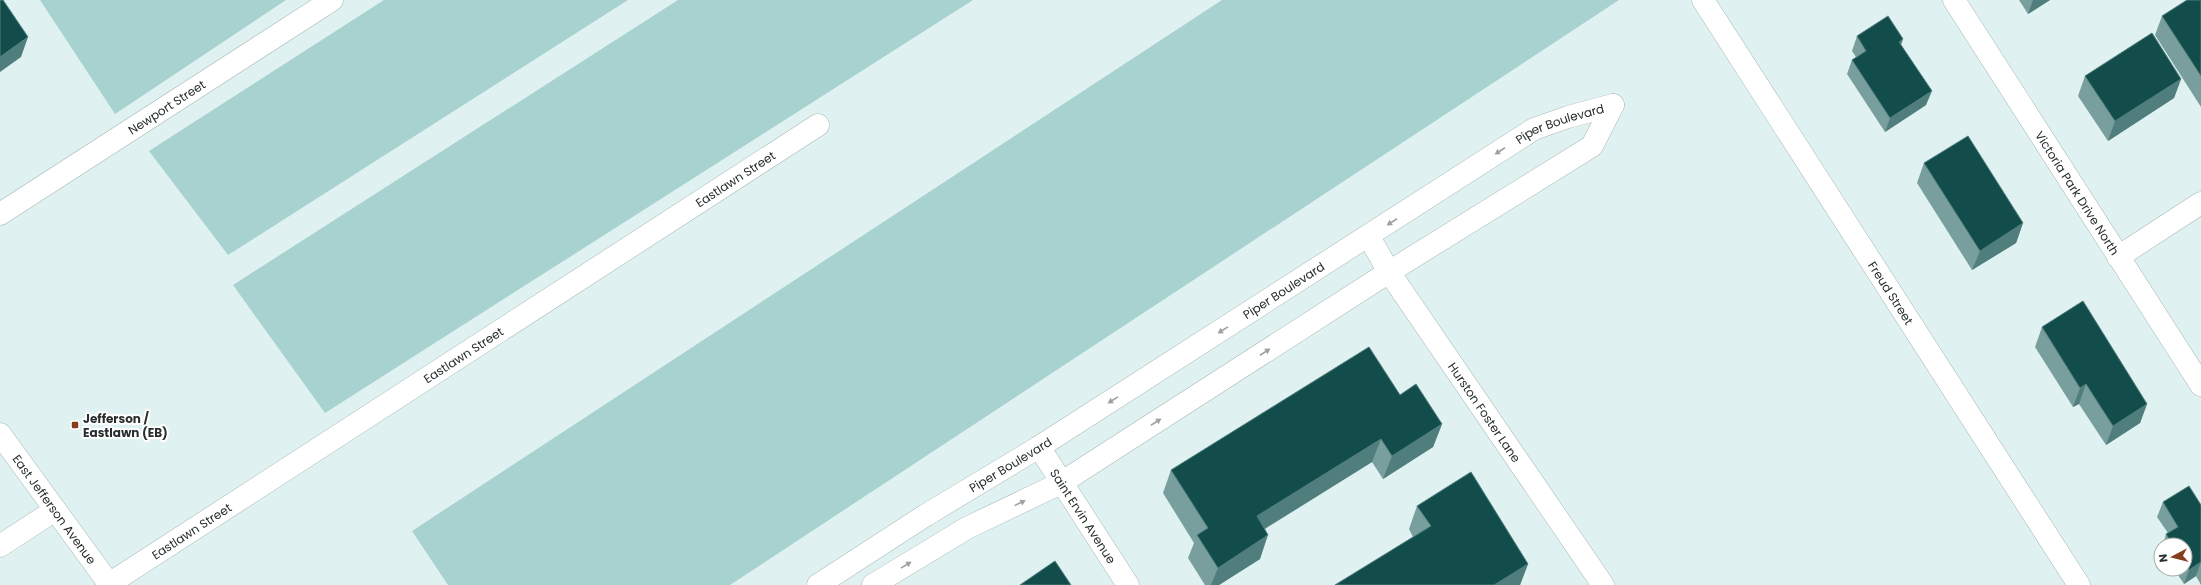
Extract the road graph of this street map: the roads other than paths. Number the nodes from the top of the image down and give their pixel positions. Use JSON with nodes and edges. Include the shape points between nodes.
{"nodes":[{"id":1,"x":332,"y":0,"type":"edge"},
{"id":2,"x":1703,"y":0,"type":"edge"},
{"id":3,"x":1954,"y":0,"type":"edge"},
{"id":4,"x":818,"y":124,"type":"dead end"},
{"id":5,"x":2201,"y":203,"type":"edge"},
{"id":6,"x":0,"y":214,"type":"edge"},
{"id":7,"x":1369,"y":237,"type":"junction"},
{"id":8,"x":2118,"y":257,"type":"junction"},
{"id":9,"x":1389,"y":272,"type":"junction"},
{"id":10,"x":2201,"y":385,"type":"edge"},
{"id":11,"x":0,"y":434,"type":"edge"},
{"id":12,"x":1039,"y":447,"type":"junction"},
{"id":13,"x":1061,"y":483,"type":"junction"},
{"id":14,"x":55,"y":510,"type":"junction"},
{"id":15,"x":0,"y":546,"type":"edge"},
{"id":16,"x":109,"y":585,"type":"edge"},
{"id":17,"x":818,"y":585,"type":"edge"},
{"id":18,"x":873,"y":585,"type":"edge"},
{"id":19,"x":1128,"y":585,"type":"edge"},
{"id":20,"x":1603,"y":585,"type":"edge"},
{"id":21,"x":2079,"y":585,"type":"edge"}],
"edges":[{"from":1,"to":6,"type":"street","name":"Newport Street"},
{"from":2,"to":21,"type":"street","name":"Freud Street"},
{"from":3,"to":8,"type":"street","name":"Victoria Park Drive North"},
{"from":4,"to":16,"type":"street","name":"Eastlawn Street"},
{"from":5,"to":8,"type":"street"},
{"from":7,"to":9,"type":"street","name":"Hurston Foster Lane"},
{"from":9,"to":7,"type":"street","name":"Piper Boulevard","one_way":true,"via":[[1592,146],[1613,105],[1534,129]]},
{"from":7,"to":12,"type":"street","name":"Piper Boulevard","one_way":true},
{"from":8,"to":10,"type":"street","name":"Victoria Park Drive North"},
{"from":13,"to":9,"type":"street","name":"Piper Boulevard","one_way":true},
{"from":9,"to":20,"type":"street","name":"Hurston Foster Lane"},
{"from":11,"to":14,"type":"street","name":"East Jefferson Avenue"},
{"from":12,"to":13,"type":"street","name":"Saint Ervin Avenue"},
{"from":12,"to":17,"type":"street","name":"Piper Boulevard","via":[[926,515]]},
{"from":18,"to":13,"type":"street","name":"Piper Boulevard","one_way":true,"via":[[968,528]]},
{"from":13,"to":19,"type":"street","name":"Saint Ervin Avenue"},
{"from":14,"to":15,"type":"street"},
{"from":14,"to":16,"type":"street","name":"East Jefferson Avenue"}]}
